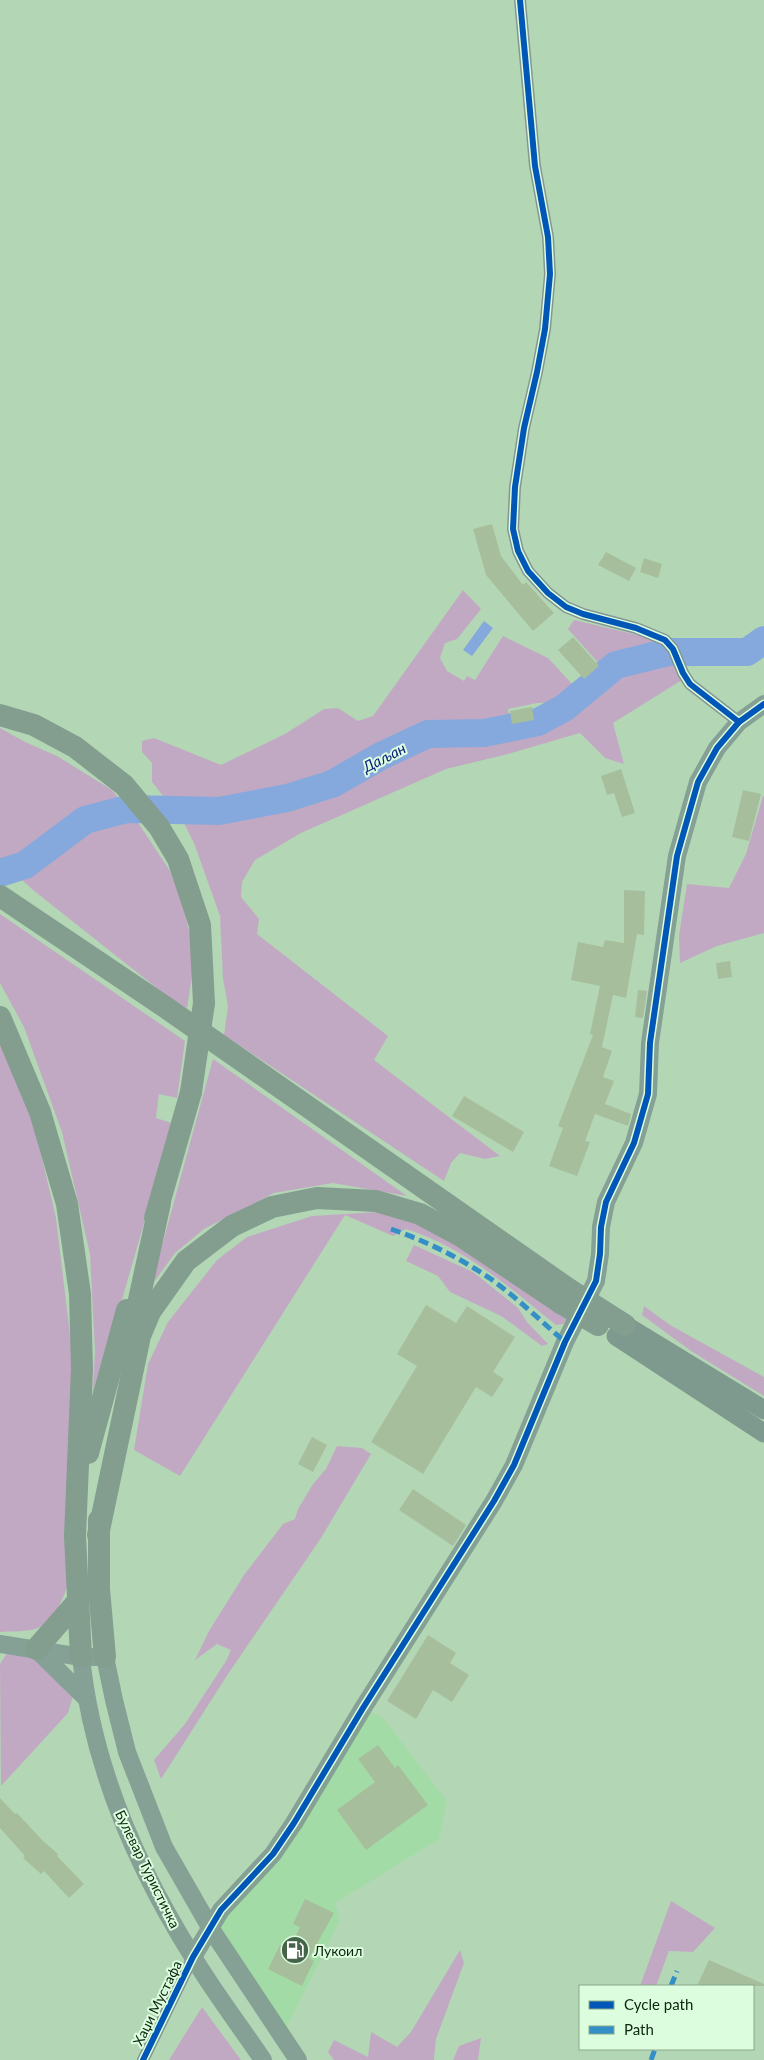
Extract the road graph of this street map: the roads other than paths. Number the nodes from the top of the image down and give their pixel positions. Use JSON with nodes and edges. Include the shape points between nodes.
{"nodes":[{"id":1,"x":520,"y":0,"type":"edge"},
{"id":2,"x":764,"y":704,"type":"edge"},
{"id":3,"x":0,"y":715,"type":"edge"},
{"id":4,"x":739,"y":722,"type":"junction"},
{"id":5,"x":4,"y":900,"type":"edge"},
{"id":6,"x":0,"y":1017,"type":"edge"},
{"id":7,"x":160,"y":1203,"type":"junction"},
{"id":8,"x":564,"y":1297,"type":"junction"},
{"id":9,"x":621,"y":1331,"type":"junction"},
{"id":10,"x":764,"y":1410,"type":"edge"},
{"id":11,"x":764,"y":1434,"type":"edge"},
{"id":12,"x":98,"y":1535,"type":"junction"},
{"id":13,"x":75,"y":1536,"type":"junction"},
{"id":14,"x":78,"y":1601,"type":"junction"},
{"id":15,"x":0,"y":1644,"type":"edge"},
{"id":16,"x":36,"y":1650,"type":"junction"},
{"id":17,"x":105,"y":1656,"type":"junction"},
{"id":18,"x":82,"y":1657,"type":"junction"},
{"id":19,"x":85,"y":1697,"type":"junction"},
{"id":20,"x":211,"y":1929,"type":"junction"},
{"id":21,"x":193,"y":1957,"type":"junction"},
{"id":22,"x":143,"y":2060,"type":"edge"},
{"id":23,"x":263,"y":2060,"type":"edge"},
{"id":24,"x":298,"y":2060,"type":"edge"}],
"edges":[{"from":1,"to":4,"type":"street","via":[[550,274],[544,336],[524,428],[516,487],[512,528],[518,552],[528,571],[566,608],[665,640],[690,684]]},
{"from":2,"to":4,"type":"street"},
{"from":3,"to":7,"type":"highway","bridge":true,"via":[[34,725],[75,747],[124,785],[159,827],[178,859],[200,926],[204,1003],[191,1092]]},
{"from":4,"to":20,"type":"street","via":[[716,748],[698,782],[686,819],[677,856],[650,1043],[648,1094],[634,1143],[606,1202],[596,1281],[565,1342],[514,1465],[494,1501],[294,1823],[273,1854],[221,1910]]},
{"from":5,"to":8,"type":"highway","via":[[168,1009]]},
{"from":5,"to":8,"type":"highway","via":[[160,1018]]},
{"from":6,"to":13,"type":"highway","via":[[40,1112],[67,1204],[80,1294],[82,1369]]},
{"from":7,"to":12,"type":"highway","via":[[103,1458]]},
{"from":7,"to":13,"type":"highway","via":[[89,1446]]},
{"from":8,"to":9,"type":"highway","bridge":true},
{"from":8,"to":12,"type":"highway","via":[[420,1214],[376,1200],[317,1198],[272,1207],[232,1226],[186,1261],[150,1312],[140,1336]]},
{"from":9,"to":10,"type":"main road"},
{"from":9,"to":11,"type":"main road"},
{"from":12,"to":17,"type":"highway"},
{"from":13,"to":14,"type":"highway"},
{"from":14,"to":16,"type":"highway"},
{"from":14,"to":18,"type":"highway"},
{"from":15,"to":16,"type":"street"},
{"from":16,"to":18,"type":"street"},
{"from":16,"to":19,"type":"street"},
{"from":17,"to":18,"type":"street"},
{"from":17,"to":20,"type":"street","name":"Булевар Туристичка","via":[[125,1743],[144,1800],[164,1846]]},
{"from":18,"to":19,"type":"street","name":"Булевар Туристичка"},
{"from":19,"to":21,"type":"street","name":"Булевар Туристичка","via":[[105,1773],[127,1833]]},
{"from":20,"to":21,"type":"street"},
{"from":20,"to":24,"type":"street","name":"Булевар Туристичка"},
{"from":21,"to":22,"type":"street","name":"Хаџи Мустафа"},
{"from":21,"to":23,"type":"street","name":"Булевар Туристичка"}]}
